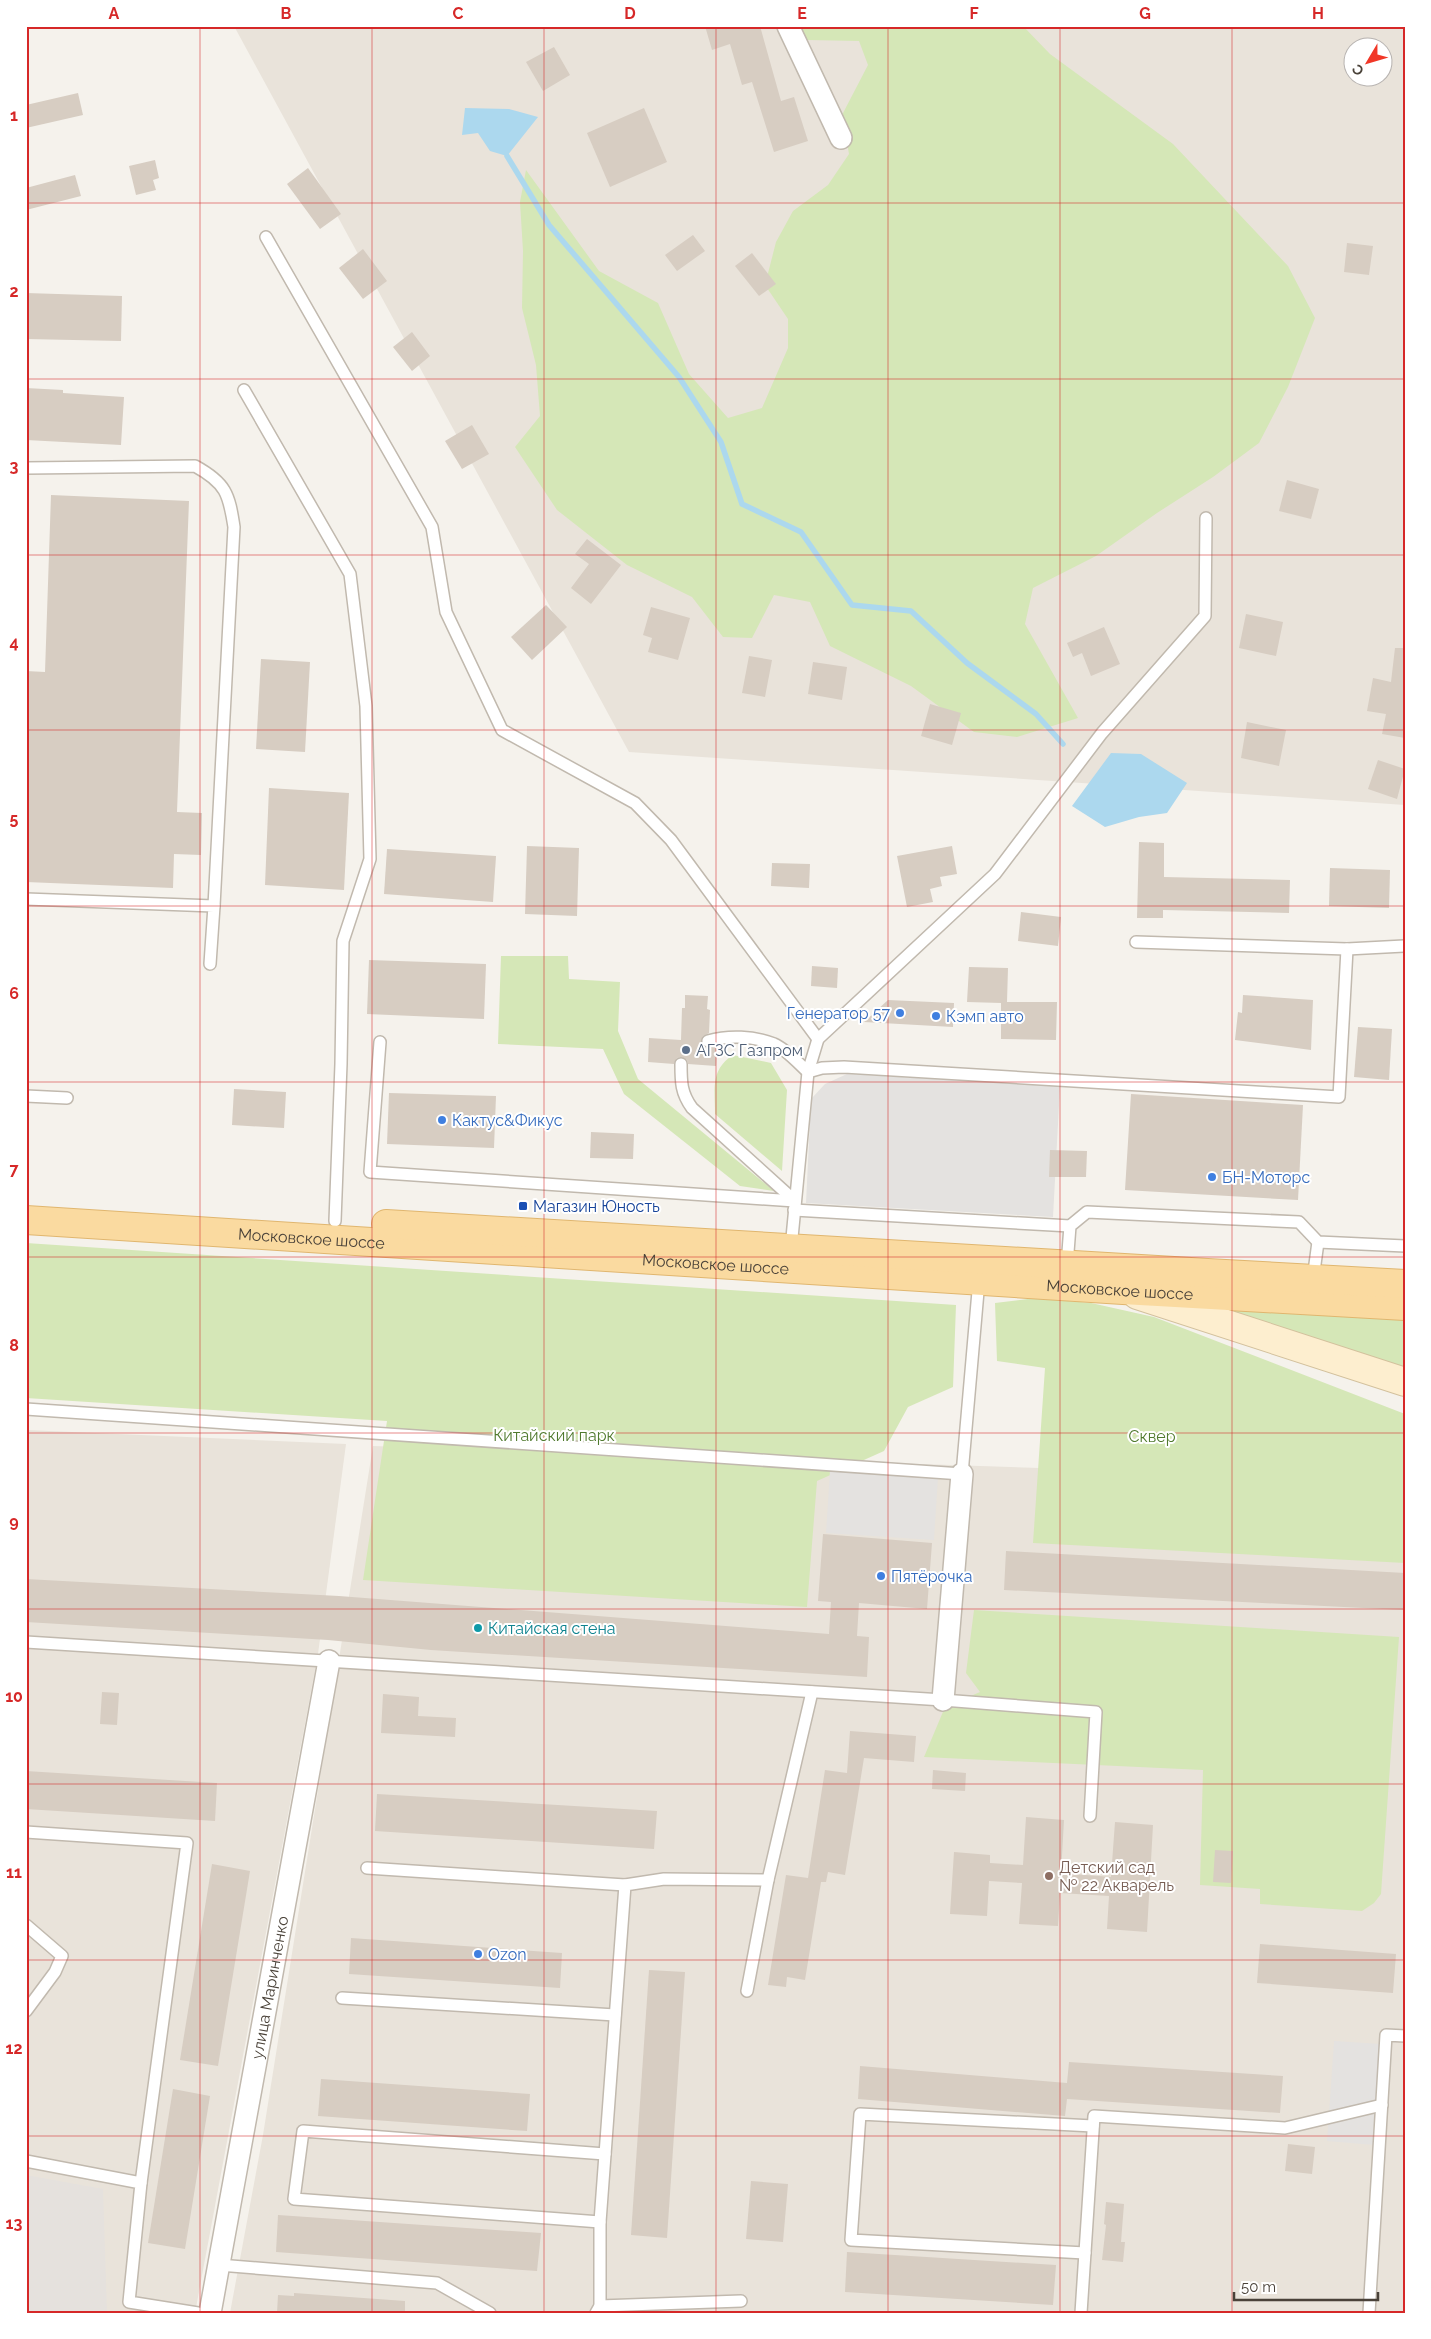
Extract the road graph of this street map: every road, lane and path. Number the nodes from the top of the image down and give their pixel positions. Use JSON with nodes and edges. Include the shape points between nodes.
{"nodes":[{"id":1,"x":788,"y":26,"type":"edge"},
{"id":2,"x":841,"y":138,"type":"dead end"},
{"id":3,"x":266,"y":237,"type":"dead end"},
{"id":4,"x":244,"y":390,"type":"dead end"},
{"id":5,"x":26,"y":468,"type":"edge"},
{"id":6,"x":1206,"y":518,"type":"dead end"},
{"id":7,"x":26,"y":899,"type":"edge"},
{"id":8,"x":214,"y":906,"type":"junction"},
{"id":9,"x":1136,"y":942,"type":"dead end"},
{"id":10,"x":1404,"y":946,"type":"edge"},
{"id":11,"x":1347,"y":949,"type":"junction"},
{"id":12,"x":210,"y":964,"type":"dead end"},
{"id":13,"x":818,"y":1039,"type":"junction"},
{"id":14,"x":708,"y":1040,"type":"dead end"},
{"id":15,"x":380,"y":1042,"type":"dead end"},
{"id":16,"x":681,"y":1064,"type":"dead end"},
{"id":17,"x":808,"y":1072,"type":"junction"},
{"id":18,"x":26,"y":1096,"type":"edge"},
{"id":19,"x":67,"y":1098,"type":"dead end"},
{"id":20,"x":26,"y":1202,"type":"edge"},
{"id":21,"x":795,"y":1206,"type":"junction"},
{"id":22,"x":26,"y":1220,"type":"edge"},
{"id":23,"x":335,"y":1221,"type":"junction"},
{"id":24,"x":1070,"y":1226,"type":"junction"},
{"id":25,"x":1318,"y":1242,"type":"junction"},
{"id":26,"x":1405,"y":1246,"type":"edge"},
{"id":27,"x":790,"y":1258,"type":"junction"},
{"id":28,"x":1067,"y":1266,"type":"junction"},
{"id":29,"x":980,"y":1270,"type":"junction"},
{"id":30,"x":1313,"y":1279,"type":"junction"},
{"id":31,"x":1405,"y":1284,"type":"edge"},
{"id":32,"x":1124,"y":1290,"type":"junction"},
{"id":33,"x":1405,"y":1306,"type":"edge"},
{"id":34,"x":1405,"y":1382,"type":"edge"},
{"id":35,"x":26,"y":1409,"type":"edge"},
{"id":36,"x":962,"y":1474,"type":"junction"},
{"id":37,"x":26,"y":1642,"type":"edge"},
{"id":38,"x":329,"y":1661,"type":"junction"},
{"id":39,"x":812,"y":1692,"type":"junction"},
{"id":40,"x":942,"y":1700,"type":"junction"},
{"id":41,"x":1090,"y":1816,"type":"dead end"},
{"id":42,"x":26,"y":1832,"type":"edge"},
{"id":43,"x":367,"y":1868,"type":"dead end"},
{"id":44,"x":768,"y":1880,"type":"junction"},
{"id":45,"x":625,"y":1885,"type":"junction"},
{"id":46,"x":26,"y":1925,"type":"edge"},
{"id":47,"x":747,"y":1990,"type":"dead end"},
{"id":48,"x":342,"y":1998,"type":"dead end"},
{"id":49,"x":26,"y":2011,"type":"edge"},
{"id":50,"x":615,"y":2015,"type":"junction"},
{"id":51,"x":1405,"y":2036,"type":"edge"},
{"id":52,"x":1382,"y":2105,"type":"junction"},
{"id":53,"x":1093,"y":2126,"type":"junction"},
{"id":54,"x":605,"y":2154,"type":"junction"},
{"id":55,"x":26,"y":2161,"type":"edge"},
{"id":56,"x":141,"y":2183,"type":"junction"},
{"id":57,"x":600,"y":2222,"type":"junction"},
{"id":58,"x":1084,"y":2253,"type":"junction"},
{"id":59,"x":219,"y":2265,"type":"junction"},
{"id":60,"x":741,"y":2301,"type":"dead end"},
{"id":61,"x":598,"y":2309,"type":"edge"},
{"id":62,"x":198,"y":2313,"type":"edge"},
{"id":63,"x":210,"y":2313,"type":"edge"},
{"id":64,"x":490,"y":2313,"type":"edge"},
{"id":65,"x":1081,"y":2313,"type":"edge"},
{"id":66,"x":1369,"y":2313,"type":"edge"}],
"edges":[{"from":1,"to":2,"type":"street"},
{"from":3,"to":13,"type":"lane","via":[[432,527],[446,612],[502,730],[635,803],[671,840]]},
{"from":4,"to":23,"type":"lane","via":[[350,574],[366,706],[370,859],[343,941]]},
{"from":5,"to":8,"type":"lane","via":[[195,466],[214,476],[230,499],[234,527]]},
{"from":6,"to":13,"type":"lane","via":[[1204,616],[1102,732],[995,874]]},
{"from":7,"to":8,"type":"lane"},
{"from":8,"to":12,"type":"lane"},
{"from":9,"to":11,"type":"lane"},
{"from":10,"to":11,"type":"lane"},
{"from":11,"to":17,"type":"lane","via":[[1339,1097],[844,1067]]},
{"from":13,"to":17,"type":"lane"},
{"from":14,"to":17,"type":"lane","via":[[722,1036],[738,1037],[775,1045]]},
{"from":15,"to":21,"type":"lane","via":[[370,1172]]},
{"from":16,"to":21,"type":"lane","via":[[683,1097]]},
{"from":17,"to":21,"type":"lane"},
{"from":18,"to":19,"type":"lane"},
{"from":20,"to":23,"type":"main road","name":"Московское шоссе"},
{"from":21,"to":24,"type":"lane"},
{"from":21,"to":27,"type":"lane"},
{"from":22,"to":27,"type":"main road","name":"Московское шоссе"},
{"from":23,"to":27,"type":"main road","name":"Московское шоссе"},
{"from":24,"to":25,"type":"lane","via":[[1087,1212],[1299,1222]]},
{"from":24,"to":28,"type":"lane"},
{"from":25,"to":26,"type":"lane"},
{"from":25,"to":30,"type":"lane"},
{"from":27,"to":29,"type":"main road","name":"Московское шоссе"},
{"from":28,"to":29,"type":"main road","name":"Московское шоссе"},
{"from":28,"to":30,"type":"main road","name":"Московское шоссе"},
{"from":29,"to":32,"type":"main road","name":"Московское шоссе"},
{"from":29,"to":36,"type":"lane"},
{"from":30,"to":31,"type":"main road","name":"Московское шоссе"},
{"from":32,"to":33,"type":"main road","name":"Московское шоссе"},
{"from":32,"to":34,"type":"main road"},
{"from":35,"to":36,"type":"lane"},
{"from":36,"to":40,"type":"street"},
{"from":37,"to":38,"type":"lane"},
{"from":38,"to":39,"type":"lane"},
{"from":38,"to":59,"type":"street","name":"улица Маринченко"},
{"from":39,"to":40,"type":"lane"},
{"from":39,"to":44,"type":"lane"},
{"from":40,"to":41,"type":"lane","via":[[1096,1712]]},
{"from":42,"to":56,"type":"lane","via":[[187,1843]]},
{"from":43,"to":45,"type":"lane"},
{"from":44,"to":45,"type":"lane","via":[[664,1878]]},
{"from":44,"to":47,"type":"lane"},
{"from":45,"to":50,"type":"lane"},
{"from":46,"to":49,"type":"lane","via":[[62,1956],[55,1972]]},
{"from":48,"to":50,"type":"lane"},
{"from":50,"to":54,"type":"lane"},
{"from":51,"to":52,"type":"lane","via":[[1386,2035]]},
{"from":52,"to":53,"type":"lane","via":[[1285,2128],[1094,2116]]},
{"from":52,"to":66,"type":"lane"},
{"from":53,"to":58,"type":"lane"},
{"from":53,"to":58,"type":"lane","via":[[860,2114],[851,2240]]},
{"from":54,"to":57,"type":"lane"},
{"from":54,"to":57,"type":"lane","via":[[303,2130],[294,2199]]},
{"from":55,"to":56,"type":"lane"},
{"from":56,"to":62,"type":"lane","via":[[129,2302]]},
{"from":57,"to":61,"type":"lane"},
{"from":58,"to":65,"type":"lane"},
{"from":59,"to":63,"type":"street","name":"улица Маринченко"},
{"from":59,"to":64,"type":"lane","via":[[436,2283]]},
{"from":60,"to":61,"type":"lane"}]}
